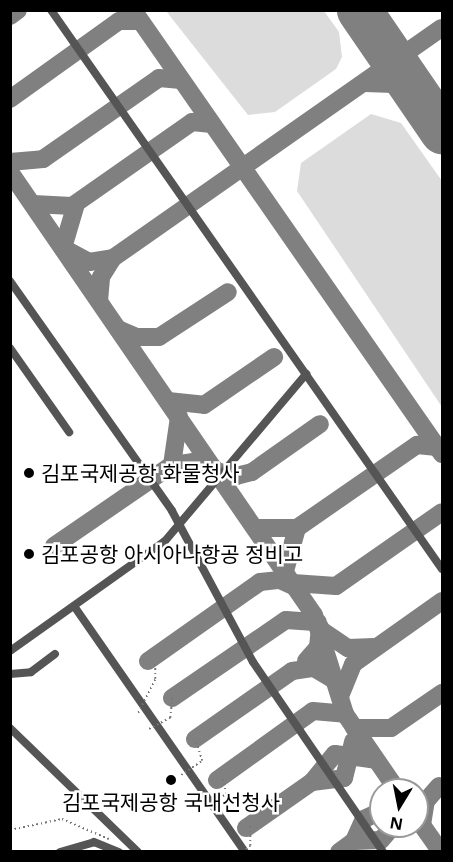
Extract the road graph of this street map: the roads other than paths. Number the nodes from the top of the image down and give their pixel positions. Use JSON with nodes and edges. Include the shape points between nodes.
{"nodes":[{"id":1,"x":51,"y":10,"type":"edge"},
{"id":2,"x":10,"y":281,"type":"edge"},
{"id":3,"x":10,"y":348,"type":"edge"},
{"id":4,"x":306,"y":374,"type":"junction"},
{"id":5,"x":69,"y":432,"type":"dead end"},
{"id":6,"x":179,"y":525,"type":"junction"},
{"id":7,"x":442,"y":569,"type":"edge"},
{"id":8,"x":74,"y":606,"type":"junction"},
{"id":9,"x":10,"y":651,"type":"edge"},
{"id":10,"x":55,"y":654,"type":"dead end"},
{"id":11,"x":10,"y":674,"type":"edge"},
{"id":12,"x":10,"y":728,"type":"edge"},
{"id":13,"x":10,"y":735,"type":"edge"},
{"id":14,"x":22,"y":740,"type":"junction"},
{"id":15,"x":117,"y":847,"type":"edge"},
{"id":16,"x":60,"y":852,"type":"edge"},
{"id":17,"x":138,"y":852,"type":"edge"},
{"id":18,"x":244,"y":852,"type":"edge"},
{"id":19,"x":383,"y":852,"type":"edge"}],
"edges":[{"from":1,"to":4,"type":"lane"},
{"from":2,"to":6,"type":"lane"},
{"from":3,"to":5,"type":"lane"},
{"from":4,"to":6,"type":"lane"},
{"from":4,"to":7,"type":"lane"},
{"from":6,"to":8,"type":"lane","via":[[164,543]]},
{"from":6,"to":19,"type":"lane","via":[[253,662]]},
{"from":8,"to":9,"type":"lane"},
{"from":8,"to":18,"type":"lane"},
{"from":10,"to":11,"type":"lane","via":[[31,672]]},
{"from":12,"to":14,"type":"lane"},
{"from":13,"to":14,"type":"lane"},
{"from":14,"to":17,"type":"lane"},
{"from":15,"to":16,"type":"lane","bridge":true,"via":[[94,842]]}]}
